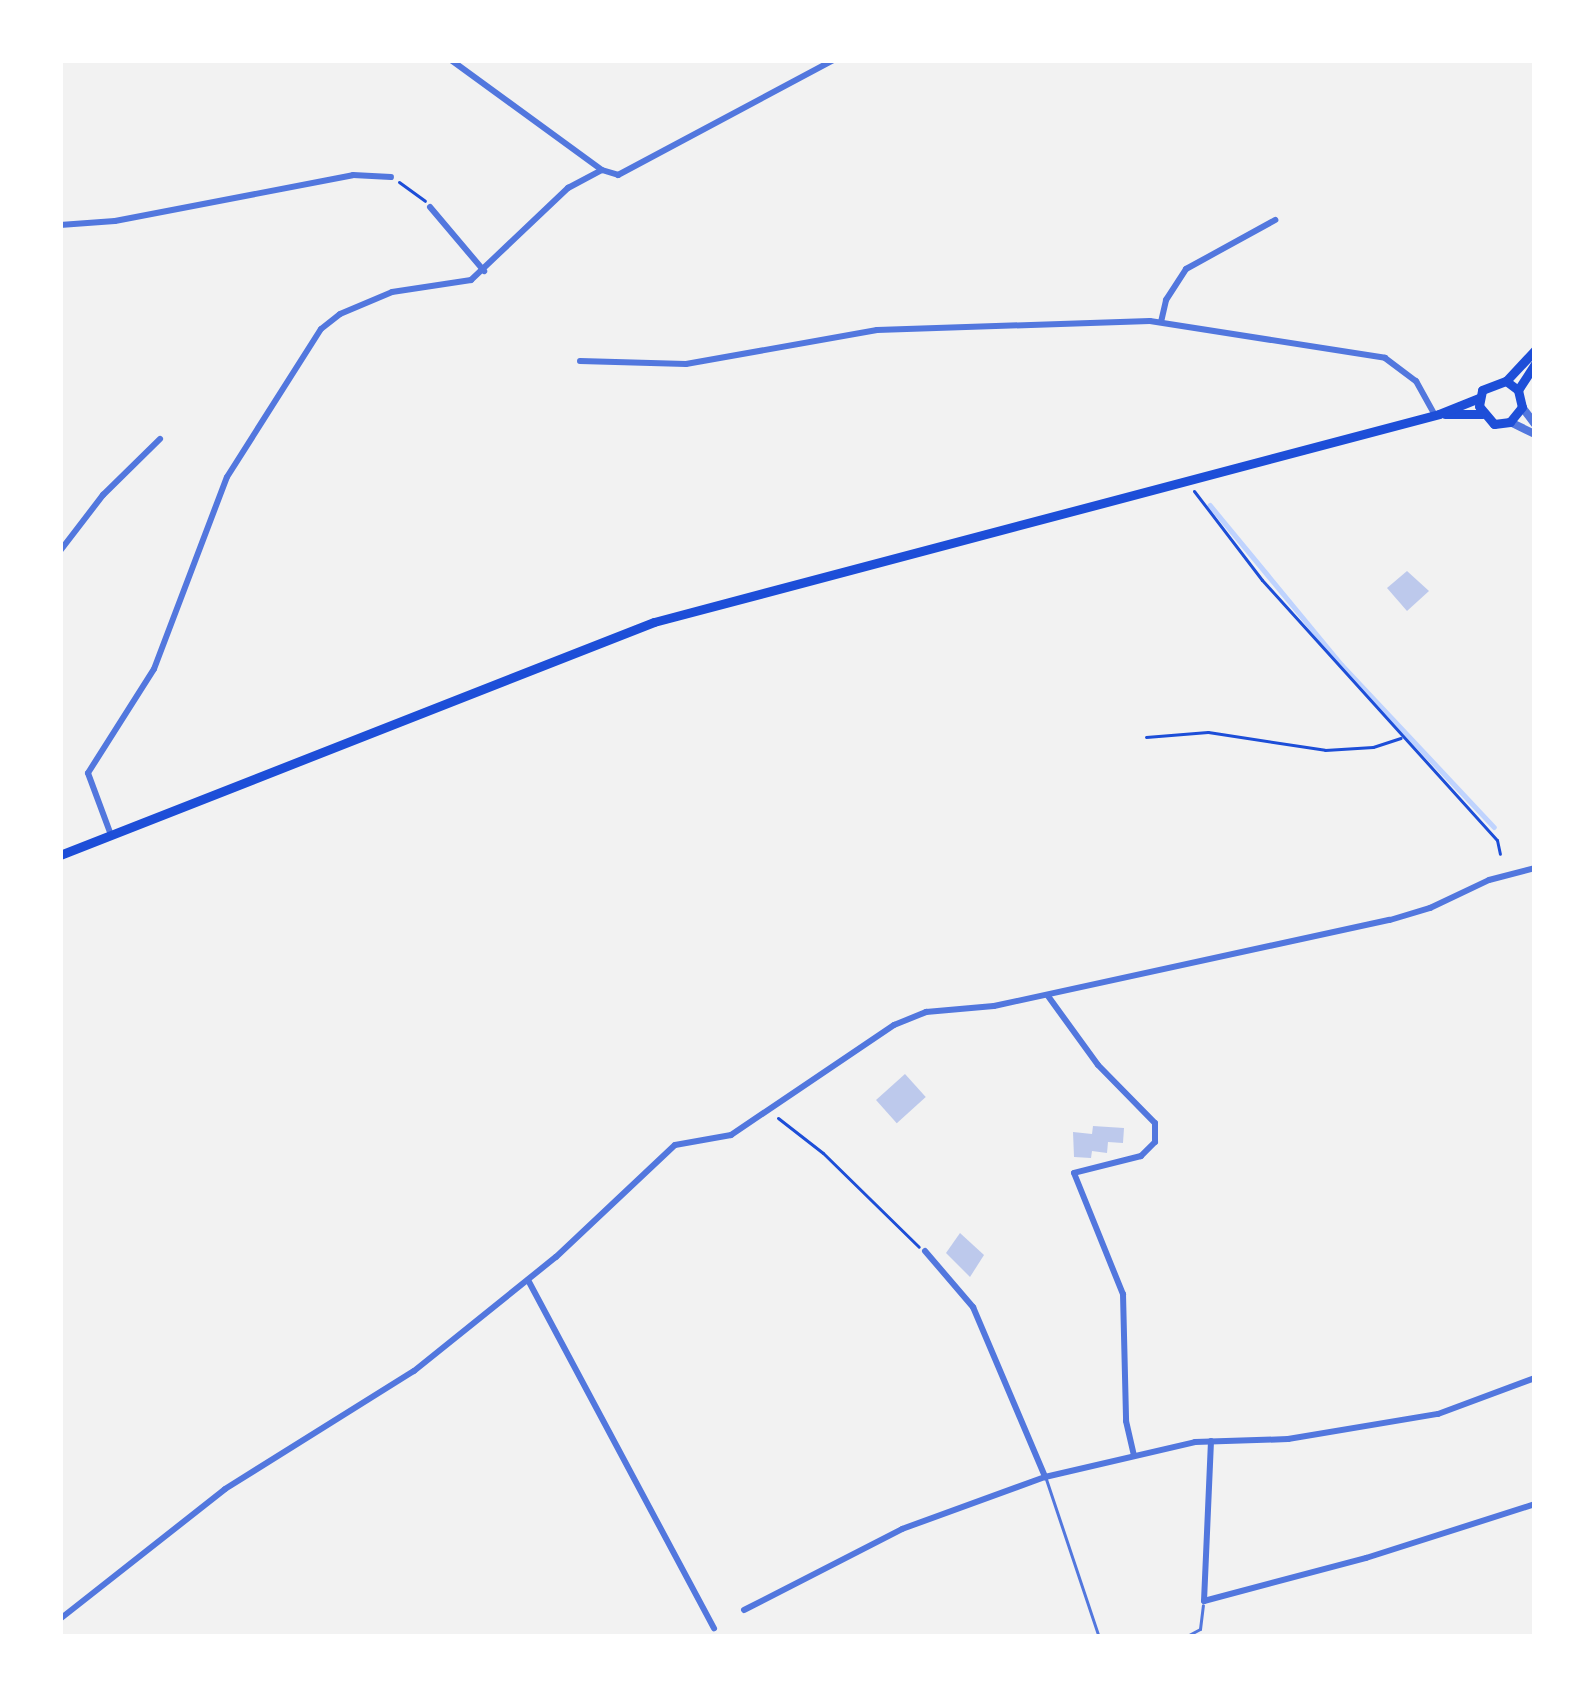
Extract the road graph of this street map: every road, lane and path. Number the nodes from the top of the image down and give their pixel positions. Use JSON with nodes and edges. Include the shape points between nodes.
{"nodes":[{"id":1,"x":452,"y":60,"type":"edge"},
{"id":2,"x":833,"y":60,"type":"edge"},
{"id":3,"x":602,"y":170,"type":"junction"},
{"id":4,"x":391,"y":177,"type":"joint"},
{"id":5,"x":430,"y":207,"type":"joint"},
{"id":6,"x":1275,"y":220,"type":"dead end"},
{"id":7,"x":60,"y":225,"type":"edge"},
{"id":8,"x":484,"y":271,"type":"junction"},
{"id":9,"x":1161,"y":322,"type":"junction"},
{"id":10,"x":1535,"y":350,"type":"edge"},
{"id":11,"x":580,"y":362,"type":"dead end"},
{"id":12,"x":1535,"y":364,"type":"edge"},
{"id":13,"x":1506,"y":381,"type":"junction"},
{"id":14,"x":1518,"y":390,"type":"junction"},
{"id":15,"x":1479,"y":398,"type":"junction"},
{"id":16,"x":1522,"y":407,"type":"junction"},
{"id":17,"x":1437,"y":414,"type":"junction"},
{"id":18,"x":1481,"y":414,"type":"junction"},
{"id":19,"x":1510,"y":422,"type":"junction"},
{"id":20,"x":1535,"y":424,"type":"edge"},
{"id":21,"x":1535,"y":434,"type":"edge"},
{"id":22,"x":160,"y":440,"type":"dead end"},
{"id":23,"x":1189,"y":479,"type":"junction"},
{"id":24,"x":60,"y":551,"type":"edge"},
{"id":25,"x":1146,"y":737,"type":"dead end"},
{"id":26,"x":1402,"y":738,"type":"junction"},
{"id":27,"x":111,"y":835,"type":"junction"},
{"id":28,"x":1500,"y":854,"type":"dead end"},
{"id":29,"x":60,"y":855,"type":"edge"},
{"id":30,"x":1535,"y":868,"type":"edge"},
{"id":31,"x":1047,"y":994,"type":"junction"},
{"id":32,"x":778,"y":1118,"type":"dead end"},
{"id":33,"x":926,"y":1250,"type":"joint"},
{"id":34,"x":528,"y":1280,"type":"junction"},
{"id":35,"x":1535,"y":1378,"type":"edge"},
{"id":36,"x":1211,"y":1441,"type":"junction"},
{"id":37,"x":1134,"y":1455,"type":"junction"},
{"id":38,"x":1045,"y":1477,"type":"junction"},
{"id":39,"x":1535,"y":1504,"type":"edge"},
{"id":40,"x":1204,"y":1601,"type":"junction"},
{"id":41,"x":744,"y":1610,"type":"dead end"},
{"id":42,"x":60,"y":1618,"type":"edge"},
{"id":43,"x":715,"y":1628,"type":"dead end"},
{"id":44,"x":1099,"y":1637,"type":"edge"},
{"id":45,"x":1185,"y":1637,"type":"edge"}],
"edges":[{"from":1,"to":3,"type":"street"},
{"from":2,"to":3,"type":"street","via":[[624,172]]},
{"from":3,"to":8,"type":"street","via":[[550,202]]},
{"from":4,"to":5,"type":"path"},
{"from":4,"to":7,"type":"street","via":[[352,176]]},
{"from":5,"to":8,"type":"street"},
{"from":6,"to":9,"type":"street","via":[[1186,269]]},
{"from":8,"to":27,"type":"street","via":[[370,300],[321,328],[226,477],[154,668],[88,772]]},
{"from":9,"to":11,"type":"street","via":[[877,330],[686,364]]},
{"from":9,"to":17,"type":"street","via":[[1385,358],[1416,380]]},
{"from":10,"to":13,"type":"main road"},
{"from":12,"to":14,"type":"main road"},
{"from":13,"to":14,"type":"main road"},
{"from":13,"to":15,"type":"main road","via":[[1489,384]]},
{"from":14,"to":16,"type":"main road"},
{"from":15,"to":17,"type":"main road"},
{"from":15,"to":18,"type":"main road"},
{"from":16,"to":19,"type":"main road"},
{"from":16,"to":20,"type":"street"},
{"from":17,"to":18,"type":"main road"},
{"from":17,"to":23,"type":"main road"},
{"from":18,"to":19,"type":"main road","via":[[1494,424]]},
{"from":19,"to":21,"type":"street"},
{"from":22,"to":24,"type":"street"},
{"from":23,"to":26,"type":"path","via":[[1262,580]]},
{"from":23,"to":27,"type":"main road","via":[[654,622]]},
{"from":25,"to":26,"type":"path","via":[[1208,733],[1325,750]]},
{"from":26,"to":28,"type":"path","via":[[1497,840]]},
{"from":27,"to":29,"type":"main road"},
{"from":30,"to":31,"type":"street","via":[[1390,920]]},
{"from":31,"to":34,"type":"street","via":[[926,1012],[893,1025],[731,1135],[675,1145]]},
{"from":31,"to":37,"type":"street","via":[[1155,1124],[1155,1142],[1142,1156],[1074,1173],[1123,1294]]},
{"from":32,"to":33,"type":"path"},
{"from":33,"to":38,"type":"street","via":[[973,1307]]},
{"from":34,"to":42,"type":"street","via":[[414,1371],[225,1489]]},
{"from":34,"to":43,"type":"street"},
{"from":35,"to":36,"type":"street","via":[[1421,1418]]},
{"from":36,"to":37,"type":"street"},
{"from":36,"to":40,"type":"street"},
{"from":37,"to":38,"type":"street"},
{"from":38,"to":41,"type":"street","via":[[902,1529]]},
{"from":38,"to":44,"type":"lane"},
{"from":39,"to":40,"type":"street"},
{"from":40,"to":45,"type":"lane","via":[[1200,1629]]}]}
